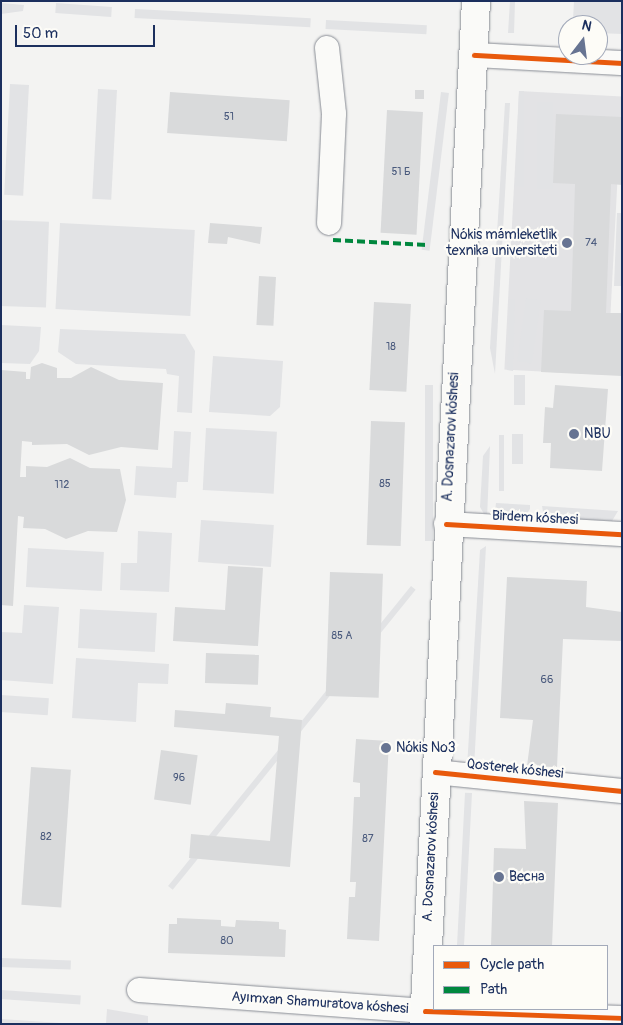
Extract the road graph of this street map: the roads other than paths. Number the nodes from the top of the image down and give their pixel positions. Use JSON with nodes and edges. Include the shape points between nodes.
{"nodes":[{"id":1,"x":476,"y":1,"type":"edge"},
{"id":2,"x":327,"y":48,"type":"dead end"},
{"id":3,"x":474,"y":55,"type":"junction"},
{"id":4,"x":622,"y":63,"type":"edge"},
{"id":5,"x":329,"y":223,"type":"dead end"},
{"id":6,"x":446,"y":524,"type":"junction"},
{"id":7,"x":622,"y":534,"type":"edge"},
{"id":8,"x":435,"y":772,"type":"junction"},
{"id":9,"x":622,"y":792,"type":"edge"},
{"id":10,"x":138,"y":990,"type":"dead end"},
{"id":11,"x":424,"y":1017,"type":"edge"},
{"id":12,"x":622,"y":1018,"type":"edge"}],
"edges":[{"from":1,"to":3,"type":"main road","name":"A. Dosnazarov kóshesi"},
{"from":2,"to":5,"type":"street","via":[[334,114]]},
{"from":3,"to":4,"type":"street"},
{"from":3,"to":6,"type":"main road","name":"A. Dosnazarov kóshesi"},
{"from":6,"to":7,"type":"street","name":"Birdem kóshesi"},
{"from":6,"to":8,"type":"main road","name":"A. Dosnazarov kóshesi"},
{"from":8,"to":9,"type":"street","name":"Qosterek kóshesi"},
{"from":8,"to":11,"type":"main road","name":"A. Dosnazarov kóshesi"},
{"from":10,"to":11,"type":"street","name":"Ayımxan Shamuratova kóshesi"},
{"from":11,"to":12,"type":"street","name":"Ayımxan Shamuratova kóshesi"}]}
